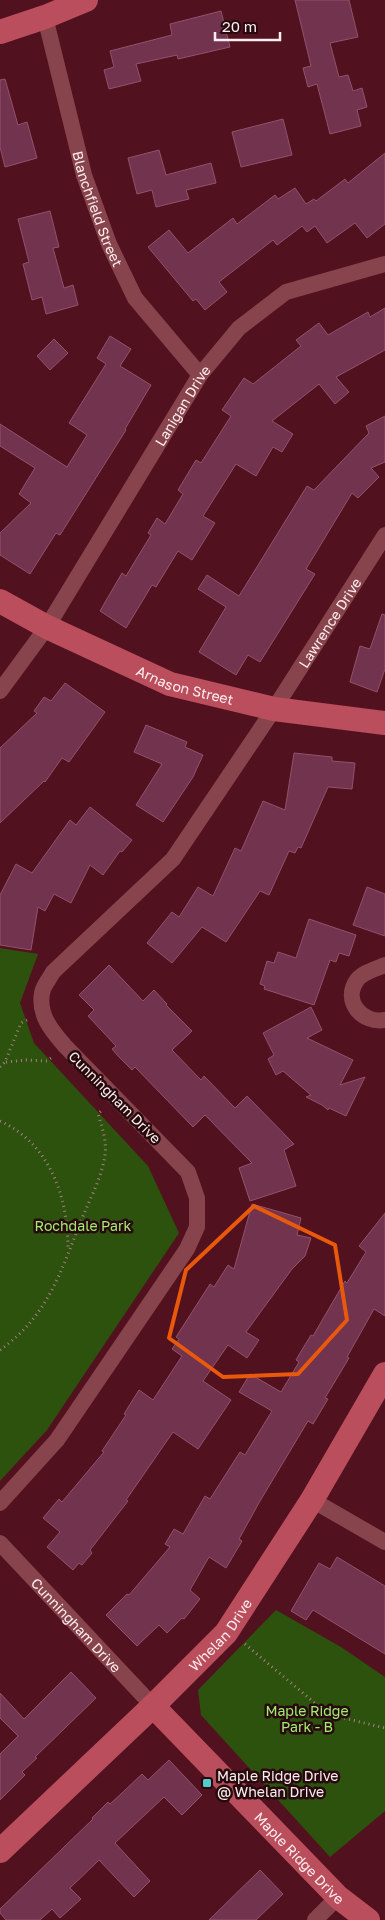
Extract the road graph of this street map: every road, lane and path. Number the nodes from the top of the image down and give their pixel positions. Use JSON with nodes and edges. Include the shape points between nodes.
{"nodes":[{"id":1,"x":86,"y":0,"type":"edge"},
{"id":2,"x":46,"y":17,"type":"junction"},
{"id":3,"x":0,"y":32,"type":"edge"},
{"id":4,"x":385,"y":264,"type":"edge"},
{"id":5,"x":200,"y":375,"type":"junction"},
{"id":6,"x":385,"y":535,"type":"edge"},
{"id":7,"x":0,"y":601,"type":"edge"},
{"id":8,"x":47,"y":627,"type":"junction"},
{"id":9,"x":0,"y":691,"type":"edge"},
{"id":10,"x":274,"y":710,"type":"junction"},
{"id":11,"x":385,"y":723,"type":"edge"},
{"id":12,"x":385,"y":965,"type":"edge"},
{"id":13,"x":43,"y":1012,"type":"junction"},
{"id":14,"x":385,"y":1020,"type":"edge"},
{"id":15,"x":65,"y":1046,"type":"junction"},
{"id":16,"x":6,"y":1062,"type":"junction"},
{"id":17,"x":0,"y":1067,"type":"edge"},
{"id":18,"x":115,"y":1098,"type":"junction"},
{"id":19,"x":0,"y":1120,"type":"edge"},
{"id":20,"x":68,"y":1251,"type":"junction"},
{"id":21,"x":0,"y":1350,"type":"edge"},
{"id":22,"x":385,"y":1374,"type":"edge"},
{"id":23,"x":312,"y":1500,"type":"junction"},
{"id":24,"x":0,"y":1503,"type":"edge"},
{"id":25,"x":385,"y":1542,"type":"edge"},
{"id":26,"x":0,"y":1543,"type":"edge"},
{"id":27,"x":226,"y":1633,"type":"junction"},
{"id":28,"x":153,"y":1706,"type":"junction"},
{"id":29,"x":385,"y":1728,"type":"edge"},
{"id":30,"x":0,"y":1851,"type":"edge"},
{"id":31,"x":338,"y":1897,"type":"junction"},
{"id":32,"x":315,"y":1920,"type":"edge"},
{"id":33,"x":368,"y":1920,"type":"edge"}],
"edges":[{"from":1,"to":2,"type":"street"},
{"from":2,"to":3,"type":"street"},
{"from":2,"to":5,"type":"street","name":"Blanchfield Street","via":[[84,174],[109,244],[135,298]]},
{"from":4,"to":5,"type":"street","name":"Lanigan Drive","via":[[286,292],[239,328]]},
{"from":5,"to":8,"type":"street","name":"Lanigan Drive"},
{"from":6,"to":10,"type":"street","name":"Lawrence Drive"},
{"from":7,"to":8,"type":"street","name":"Arnason Street"},
{"from":8,"to":9,"type":"street","name":"Lanigan Drive"},
{"from":8,"to":10,"type":"street","name":"Arnason Street","via":[[170,684]]},
{"from":10,"to":11,"type":"street","name":"Arnason Street"},
{"from":10,"to":13,"type":"street","via":[[174,860],[54,972],[42,992]]},
{"from":12,"to":14,"type":"street","via":[[364,974],[353,988],[352,997],[354,1006],[366,1019]]},
{"from":13,"to":15,"type":"street","name":"Cunningham Drive","via":[[49,1028]]},
{"from":13,"to":16,"type":"path","via":[[21,1022]]},
{"from":15,"to":16,"type":"path","via":[[47,1062]]},
{"from":15,"to":18,"type":"street","name":"Cunningham Drive"},
{"from":16,"to":17,"type":"path"},
{"from":18,"to":20,"type":"path","via":[[98,1114],[104,1132],[105,1155],[99,1178]]},
{"from":18,"to":24,"type":"street","name":"Cunningham Drive","via":[[188,1172],[197,1198],[197,1226],[187,1248],[57,1440]]},
{"from":19,"to":20,"type":"path","via":[[28,1140],[45,1159],[60,1189],[66,1213]]},
{"from":20,"to":21,"type":"path","via":[[60,1276],[36,1317],[18,1337]]},
{"from":22,"to":23,"type":"street","name":"Whelan Drive"},
{"from":23,"to":25,"type":"street"},
{"from":23,"to":27,"type":"street","name":"Whelan Drive"},
{"from":26,"to":28,"type":"street","name":"Cunningham Drive"},
{"from":27,"to":28,"type":"street","name":"Whelan Drive"},
{"from":27,"to":29,"type":"path","via":[[246,1645],[322,1710]]},
{"from":28,"to":30,"type":"street","name":"Whelan Drive"},
{"from":28,"to":31,"type":"street","name":"Maple Ridge Drive"},
{"from":31,"to":32,"type":"street"},
{"from":31,"to":33,"type":"street","name":"Maple Ridge Drive"}]}
